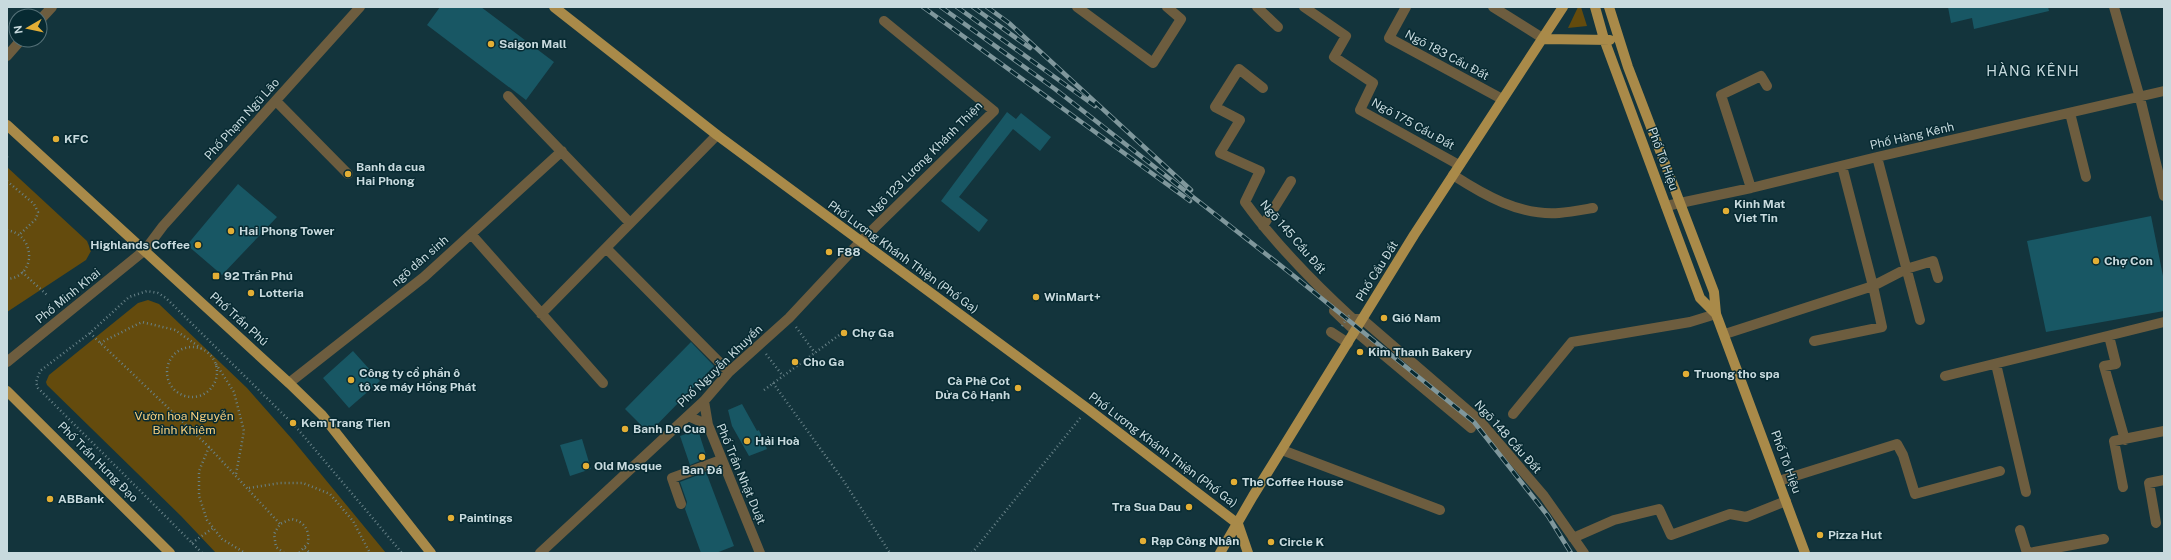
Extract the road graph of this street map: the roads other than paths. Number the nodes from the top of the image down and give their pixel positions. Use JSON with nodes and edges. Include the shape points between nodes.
{"nodes":[{"id":1,"x":360,"y":7,"type":"edge"},
{"id":2,"x":554,"y":7,"type":"edge"},
{"id":3,"x":1077,"y":7,"type":"edge"},
{"id":4,"x":1167,"y":7,"type":"edge"},
{"id":5,"x":1257,"y":7,"type":"edge"},
{"id":6,"x":1304,"y":7,"type":"edge"},
{"id":7,"x":1406,"y":7,"type":"edge"},
{"id":8,"x":1493,"y":7,"type":"edge"},
{"id":9,"x":1563,"y":7,"type":"edge"},
{"id":10,"x":1595,"y":7,"type":"edge"},
{"id":11,"x":1609,"y":7,"type":"edge"},
{"id":12,"x":2114,"y":7,"type":"edge"},
{"id":13,"x":884,"y":21,"type":"dead end"},
{"id":14,"x":1278,"y":27,"type":"dead end"},
{"id":15,"x":1544,"y":39,"type":"junction"},
{"id":16,"x":1604,"y":39,"type":"junction"},
{"id":17,"x":1620,"y":41,"type":"junction"},
{"id":18,"x":14,"y":48,"type":"edge"},
{"id":19,"x":7,"y":56,"type":"edge"},
{"id":20,"x":1767,"y":86,"type":"dead end"},
{"id":21,"x":1263,"y":88,"type":"dead end"},
{"id":22,"x":2164,"y":91,"type":"edge"},
{"id":23,"x":508,"y":96,"type":"dead end"},
{"id":24,"x":2140,"y":98,"type":"junction"},
{"id":25,"x":1502,"y":99,"type":"junction"},
{"id":26,"x":276,"y":101,"type":"junction"},
{"id":27,"x":2070,"y":113,"type":"junction"},
{"id":28,"x":7,"y":125,"type":"edge"},
{"id":29,"x":717,"y":135,"type":"junction"},
{"id":30,"x":562,"y":151,"type":"junction"},
{"id":31,"x":1877,"y":157,"type":"junction"},
{"id":32,"x":1459,"y":165,"type":"junction"},
{"id":33,"x":1842,"y":166,"type":"junction"},
{"id":34,"x":348,"y":174,"type":"dead end"},
{"id":35,"x":1453,"y":175,"type":"junction"},
{"id":36,"x":2086,"y":177,"type":"dead end"},
{"id":37,"x":1291,"y":181,"type":"dead end"},
{"id":38,"x":1752,"y":188,"type":"junction"},
{"id":39,"x":2164,"y":196,"type":"edge"},
{"id":40,"x":1681,"y":204,"type":"junction"},
{"id":41,"x":1666,"y":206,"type":"junction"},
{"id":42,"x":1592,"y":208,"type":"dead end"},
{"id":43,"x":630,"y":223,"type":"junction"},
{"id":44,"x":1263,"y":226,"type":"junction"},
{"id":45,"x":471,"y":234,"type":"junction"},
{"id":46,"x":860,"y":242,"type":"junction"},
{"id":47,"x":606,"y":248,"type":"junction"},
{"id":48,"x":145,"y":250,"type":"junction"},
{"id":49,"x":1906,"y":269,"type":"junction"},
{"id":50,"x":1938,"y":278,"type":"dead end"},
{"id":51,"x":1873,"y":286,"type":"junction"},
{"id":52,"x":1330,"y":307,"type":"dead end"},
{"id":53,"x":541,"y":314,"type":"junction"},
{"id":54,"x":1716,"y":314,"type":"junction"},
{"id":55,"x":1362,"y":319,"type":"junction"},
{"id":56,"x":1920,"y":320,"type":"dead end"},
{"id":57,"x":2164,"y":322,"type":"edge"},
{"id":58,"x":1355,"y":331,"type":"junction"},
{"id":59,"x":1331,"y":332,"type":"dead end"},
{"id":60,"x":1725,"y":334,"type":"junction"},
{"id":61,"x":2108,"y":336,"type":"junction"},
{"id":62,"x":1814,"y":341,"type":"dead end"},
{"id":63,"x":1348,"y":343,"type":"junction"},
{"id":64,"x":7,"y":362,"type":"edge"},
{"id":65,"x":1996,"y":364,"type":"junction"},
{"id":66,"x":729,"y":372,"type":"junction"},
{"id":67,"x":1944,"y":376,"type":"dead end"},
{"id":68,"x":289,"y":383,"type":"junction"},
{"id":69,"x":603,"y":383,"type":"dead end"},
{"id":70,"x":7,"y":391,"type":"edge"},
{"id":71,"x":704,"y":401,"type":"junction"},
{"id":72,"x":1513,"y":414,"type":"dead end"},
{"id":73,"x":688,"y":416,"type":"junction"},
{"id":74,"x":708,"y":425,"type":"junction"},
{"id":75,"x":1471,"y":428,"type":"dead end"},
{"id":76,"x":2164,"y":431,"type":"edge"},
{"id":77,"x":2125,"y":440,"type":"junction"},
{"id":78,"x":1282,"y":450,"type":"junction"},
{"id":79,"x":721,"y":460,"type":"junction"},
{"id":80,"x":2000,"y":471,"type":"dead end"},
{"id":81,"x":2164,"y":480,"type":"edge"},
{"id":82,"x":1779,"y":481,"type":"junction"},
{"id":83,"x":2123,"y":487,"type":"dead end"},
{"id":84,"x":2026,"y":492,"type":"dead end"},
{"id":85,"x":1786,"y":501,"type":"junction"},
{"id":86,"x":681,"y":504,"type":"dead end"},
{"id":87,"x":1440,"y":510,"type":"dead end"},
{"id":88,"x":2156,"y":523,"type":"dead end"},
{"id":89,"x":1238,"y":524,"type":"junction"},
{"id":90,"x":2020,"y":530,"type":"dead end"},
{"id":91,"x":1574,"y":538,"type":"junction"},
{"id":92,"x":2104,"y":538,"type":"dead end"},
{"id":93,"x":170,"y":553,"type":"edge"},
{"id":94,"x":431,"y":553,"type":"edge"},
{"id":95,"x":540,"y":553,"type":"edge"},
{"id":96,"x":760,"y":553,"type":"edge"},
{"id":97,"x":1220,"y":553,"type":"edge"},
{"id":98,"x":1248,"y":553,"type":"edge"},
{"id":99,"x":1584,"y":553,"type":"edge"},
{"id":100,"x":1805,"y":553,"type":"edge"},
{"id":101,"x":2028,"y":553,"type":"edge"}],
"edges":[{"from":1,"to":26,"type":"street","name":"Phố Phạm Ngũ Lão"},
{"from":2,"to":29,"type":"main road","name":"Phố Lương Khánh Thiện (Phố Ga)"},
{"from":3,"to":4,"type":"street","via":[[1153,63],[1181,19]]},
{"from":5,"to":14,"type":"street"},
{"from":6,"to":32,"type":"street","name":"Ngõ 175 Cầu Đất","via":[[1346,36],[1334,57],[1372,83],[1360,110]]},
{"from":7,"to":25,"type":"street","name":"Ngõ 183 Cầu Đất","via":[[1389,38]]},
{"from":8,"to":15,"type":"street"},
{"from":9,"to":15,"type":"main road","name":"Phố Cầu Đất"},
{"from":10,"to":16,"type":"main road","name":"Phố Tô Hiệu"},
{"from":11,"to":17,"type":"main road","name":"Phố Tô Hiệu"},
{"from":12,"to":24,"type":"street"},
{"from":13,"to":46,"type":"street","name":"Ngõ 123 Lương Khánh Thiện","via":[[994,110]]},
{"from":15,"to":16,"type":"main road"},
{"from":15,"to":25,"type":"main road","name":"Phố Cầu Đất"},
{"from":16,"to":17,"type":"main road"},
{"from":16,"to":41,"type":"main road","name":"Phố Tô Hiệu"},
{"from":17,"to":40,"type":"main road","name":"Phố Tô Hiệu"},
{"from":18,"to":19,"type":"street"},
{"from":20,"to":38,"type":"street","via":[[1760,76],[1721,95]]},
{"from":21,"to":44,"type":"street","name":"Ngõ 145 Cầu Đất","via":[[1238,69],[1215,107],[1240,120],[1220,153],[1260,171],[1245,202]]},
{"from":22,"to":24,"type":"street","name":"Phố Hàng Kênh"},
{"from":23,"to":30,"type":"street"},
{"from":24,"to":27,"type":"street","name":"Phố Hàng Kênh"},
{"from":24,"to":39,"type":"street"},
{"from":25,"to":32,"type":"main road","name":"Phố Cầu Đất"},
{"from":26,"to":34,"type":"street"},
{"from":26,"to":48,"type":"street","name":"Phố Phạm Ngũ Lão","via":[[163,226]]},
{"from":27,"to":31,"type":"street","name":"Phố Hàng Kênh"},
{"from":27,"to":36,"type":"street"},
{"from":28,"to":48,"type":"main road","name":"Phố Trần Phú"},
{"from":29,"to":43,"type":"street"},
{"from":29,"to":46,"type":"main road","name":"Phố Lương Khánh Thiện (Phố Ga)"},
{"from":30,"to":43,"type":"street"},
{"from":30,"to":45,"type":"street","name":"ngõ dân sinh"},
{"from":31,"to":33,"type":"street","name":"Phố Hàng Kênh"},
{"from":31,"to":49,"type":"street"},
{"from":32,"to":35,"type":"main road","name":"Phố Cầu Đất"},
{"from":33,"to":38,"type":"street","name":"Phố Hàng Kênh"},
{"from":33,"to":51,"type":"street"},
{"from":35,"to":42,"type":"street","via":[[1478,191],[1517,209],[1558,213]]},
{"from":35,"to":55,"type":"main road","name":"Phố Cầu Đất"},
{"from":37,"to":44,"type":"street"},
{"from":38,"to":40,"type":"street","name":"Phố Hàng Kênh"},
{"from":40,"to":41,"type":"street","name":"Phố Hàng Kênh"},
{"from":40,"to":54,"type":"main road","name":"Phố Tô Hiệu","via":[[1714,292]]},
{"from":41,"to":54,"type":"main road","name":"Phố Tô Hiệu","via":[[1700,298]]},
{"from":43,"to":47,"type":"street"},
{"from":44,"to":55,"type":"street","name":"Ngõ 145 Cầu Đất","via":[[1322,290],[1353,319]]},
{"from":45,"to":53,"type":"street"},
{"from":45,"to":68,"type":"street","name":"ngõ dân sinh","via":[[424,277]]},
{"from":46,"to":66,"type":"street","name":"Phố Nguyễn Khuyến","via":[[789,318]]},
{"from":46,"to":89,"type":"main road","name":"Phố Lương Khánh Thiện (Phố Ga)","via":[[1088,409]]},
{"from":47,"to":53,"type":"street"},
{"from":47,"to":66,"type":"street"},
{"from":48,"to":64,"type":"street","name":"Phố Minh Khai"},
{"from":48,"to":68,"type":"main road","name":"Phố Trần Phú"},
{"from":49,"to":50,"type":"street","via":[[1933,261]]},
{"from":49,"to":51,"type":"street"},
{"from":49,"to":56,"type":"street"},
{"from":51,"to":60,"type":"street"},
{"from":51,"to":62,"type":"street","via":[[1882,327]]},
{"from":52,"to":58,"type":"street"},
{"from":53,"to":69,"type":"street"},
{"from":54,"to":60,"type":"main road","name":"Phố Tô Hiệu"},
{"from":54,"to":72,"type":"street","via":[[1690,322],[1572,342]]},
{"from":55,"to":58,"type":"main road","name":"Phố Cầu Đất"},
{"from":55,"to":91,"type":"street","name":"Ngõ 148 Cầu Đất","via":[[1479,420],[1544,496]]},
{"from":57,"to":61,"type":"street"},
{"from":58,"to":63,"type":"main road","name":"Phố Cầu Đất"},
{"from":58,"to":75,"type":"street"},
{"from":59,"to":63,"type":"street"},
{"from":60,"to":82,"type":"main road","name":"Phố Tô Hiệu"},
{"from":61,"to":65,"type":"street"},
{"from":61,"to":77,"type":"street","via":[[2116,364],[2104,366]]},
{"from":63,"to":78,"type":"main road","name":"Phố Cầu Đất"},
{"from":65,"to":67,"type":"street"},
{"from":65,"to":84,"type":"street"},
{"from":66,"to":71,"type":"street","name":"Phố Nguyễn Khuyến"},
{"from":68,"to":94,"type":"main road","name":"Phố Trần Phú","via":[[322,415]]},
{"from":70,"to":93,"type":"main road","name":"Phố Trần Hưng Đạo"},
{"from":71,"to":73,"type":"street","name":"Phố Nguyễn Khuyến"},
{"from":71,"to":74,"type":"street"},
{"from":73,"to":74,"type":"street","name":"Phố Trần Nhật Duật"},
{"from":73,"to":95,"type":"street","name":"Phố Nguyễn Khuyến"},
{"from":74,"to":79,"type":"street","name":"Phố Trần Nhật Duật"},
{"from":76,"to":77,"type":"street"},
{"from":77,"to":83,"type":"street","via":[[2114,442]]},
{"from":78,"to":87,"type":"street"},
{"from":78,"to":89,"type":"main road","name":"Phố Cầu Đất","via":[[1252,496]]},
{"from":79,"to":86,"type":"street","via":[[672,478]]},
{"from":79,"to":96,"type":"street","name":"Phố Trần Nhật Duật"},
{"from":80,"to":82,"type":"street","via":[[1915,494],[1897,444]]},
{"from":81,"to":88,"type":"street","via":[[2149,483]]},
{"from":82,"to":85,"type":"main road","name":"Phố Tô Hiệu"},
{"from":85,"to":91,"type":"street","via":[[1746,518],[1730,514],[1671,535],[1658,509],[1614,520]]},
{"from":85,"to":100,"type":"main road","name":"Phố Tô Hiệu"},
{"from":89,"to":97,"type":"main road","name":"Phố Cầu Đất"},
{"from":89,"to":98,"type":"main road"},
{"from":90,"to":101,"type":"street"},
{"from":91,"to":99,"type":"street","name":"Ngõ 148 Cầu Đất"},
{"from":92,"to":101,"type":"street"}]}
